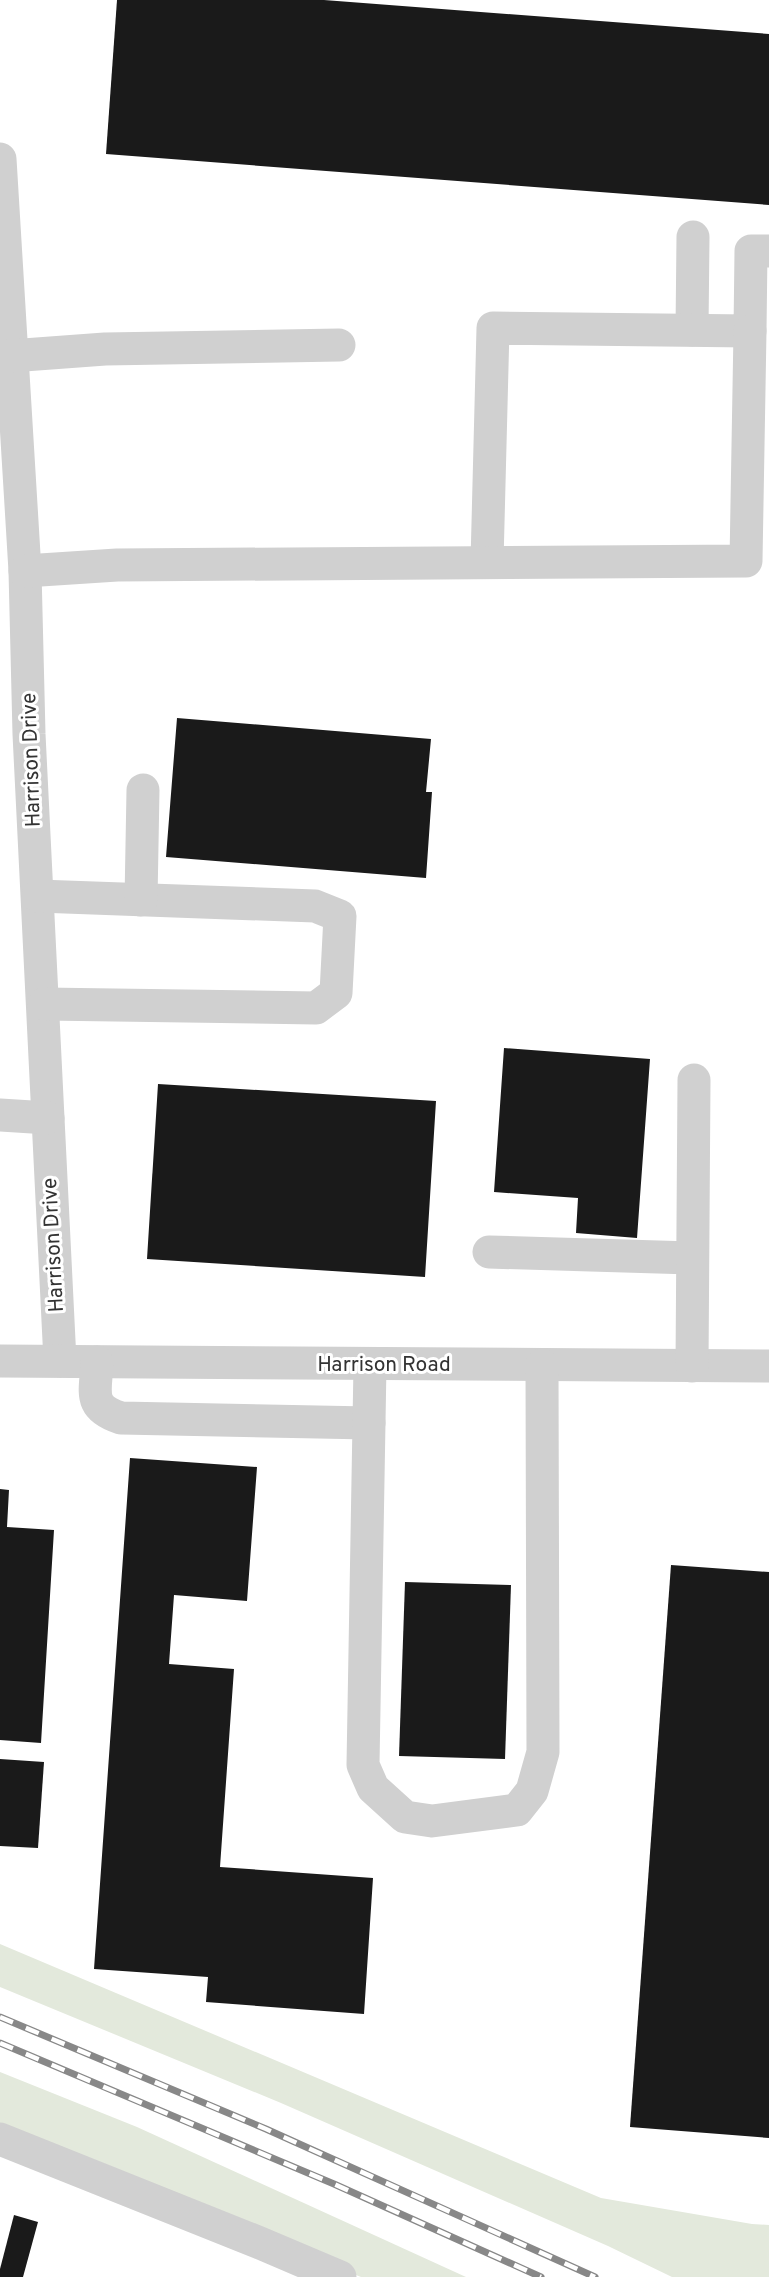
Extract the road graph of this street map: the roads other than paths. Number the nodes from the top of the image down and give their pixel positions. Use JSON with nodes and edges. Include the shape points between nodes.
{"nodes":[{"id":1,"x":0,"y":159,"type":"edge"},
{"id":2,"x":693,"y":237,"type":"dead end"},
{"id":3,"x":2,"y":245,"type":"edge"},
{"id":4,"x":769,"y":251,"type":"edge"},
{"id":5,"x":692,"y":330,"type":"junction"},
{"id":6,"x":339,"y":345,"type":"dead end"},
{"id":7,"x":756,"y":348,"type":"edge"},
{"id":8,"x":10,"y":356,"type":"junction"},
{"id":9,"x":10,"y":505,"type":"edge"},
{"id":10,"x":487,"y":562,"type":"junction"},
{"id":11,"x":25,"y":571,"type":"junction"},
{"id":12,"x":143,"y":790,"type":"dead end"},
{"id":13,"x":38,"y":896,"type":"junction"},
{"id":14,"x":141,"y":900,"type":"junction"},
{"id":15,"x":44,"y":1004,"type":"junction"},
{"id":16,"x":694,"y":1080,"type":"dead end"},
{"id":17,"x":0,"y":1115,"type":"edge"},
{"id":18,"x":48,"y":1118,"type":"junction"},
{"id":19,"x":489,"y":1252,"type":"dead end"},
{"id":20,"x":692,"y":1258,"type":"junction"},
{"id":21,"x":0,"y":1361,"type":"edge"},
{"id":22,"x":60,"y":1361,"type":"junction"},
{"id":23,"x":96,"y":1362,"type":"junction"},
{"id":24,"x":370,"y":1365,"type":"junction"},
{"id":25,"x":542,"y":1365,"type":"junction"},
{"id":26,"x":692,"y":1366,"type":"junction"},
{"id":27,"x":769,"y":1366,"type":"edge"},
{"id":28,"x":369,"y":1423,"type":"junction"},
{"id":29,"x":0,"y":2139,"type":"edge"},
{"id":30,"x":340,"y":2277,"type":"edge"}],
"edges":[{"from":1,"to":3,"type":"street","name":"Harrison Drive"},
{"from":2,"to":5,"type":"street"},
{"from":3,"to":8,"type":"street","name":"Harrison Drive"},
{"from":4,"to":7,"type":"street","via":[[751,251]]},
{"from":5,"to":7,"type":"street"},
{"from":5,"to":10,"type":"street","via":[[493,328]]},
{"from":6,"to":8,"type":"street","via":[[105,349]]},
{"from":7,"to":10,"type":"street","via":[[746,561]]},
{"from":8,"to":9,"type":"street","name":"Harrison Drive"},
{"from":9,"to":11,"type":"street","name":"Harrison Drive"},
{"from":10,"to":11,"type":"street","via":[[117,565]]},
{"from":11,"to":13,"type":"street","name":"Harrison Drive"},
{"from":12,"to":14,"type":"street"},
{"from":13,"to":14,"type":"street"},
{"from":13,"to":15,"type":"street","name":"Harrison Drive"},
{"from":14,"to":15,"type":"street","via":[[315,906],[340,916],[336,993],[316,1008]]},
{"from":15,"to":18,"type":"street","name":"Harrison Drive"},
{"from":16,"to":20,"type":"street"},
{"from":17,"to":18,"type":"street"},
{"from":18,"to":22,"type":"street","name":"Harrison Drive"},
{"from":19,"to":20,"type":"street"},
{"from":20,"to":26,"type":"street"},
{"from":21,"to":22,"type":"street","name":"Harrison Road"},
{"from":22,"to":23,"type":"street","name":"Harrison Road"},
{"from":23,"to":24,"type":"street","name":"Harrison Road"},
{"from":23,"to":28,"type":"street","via":[[96,1403],[104,1413],[121,1418]]},
{"from":24,"to":25,"type":"street","name":"Harrison Road"},
{"from":24,"to":28,"type":"street"},
{"from":25,"to":26,"type":"street","name":"Harrison Road"},
{"from":25,"to":28,"type":"street","via":[[543,1752],[532,1791],[517,1810],[432,1821],[405,1816],[373,1788],[363,1765]]},
{"from":26,"to":27,"type":"street","name":"Harrison Road"},
{"from":29,"to":30,"type":"street"}]}
